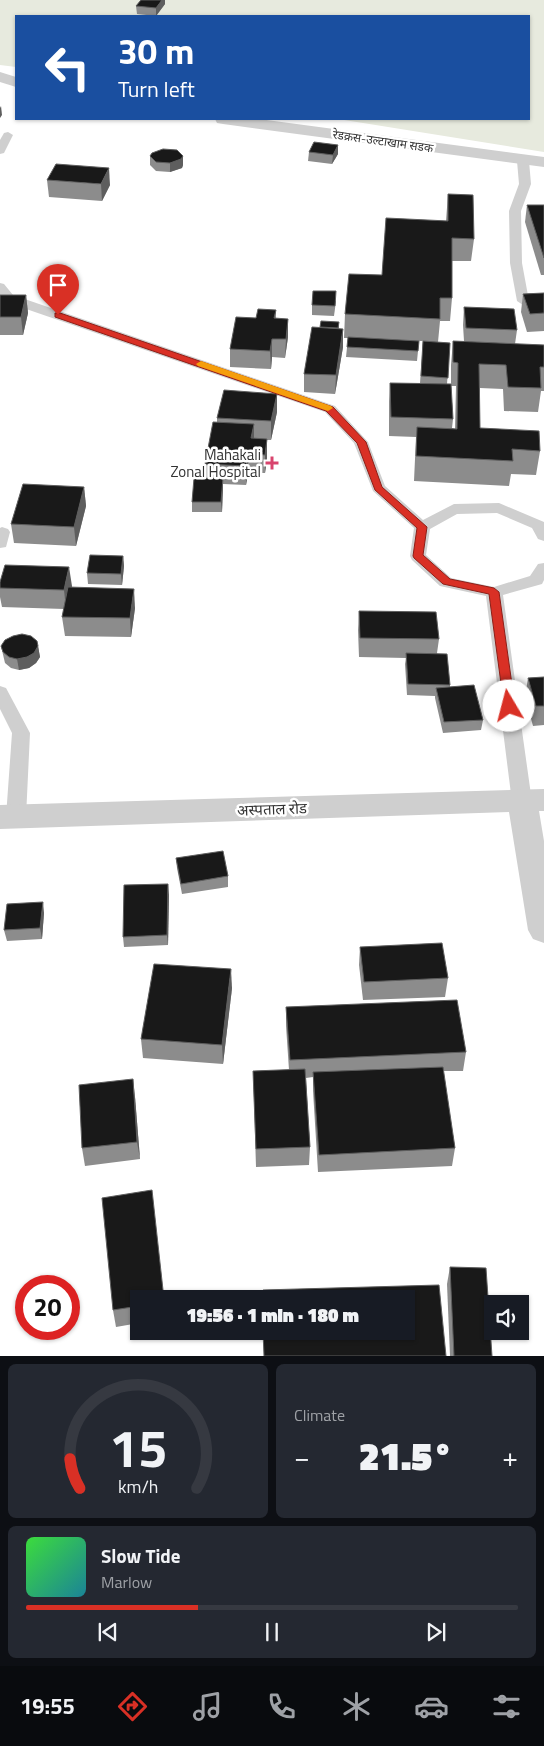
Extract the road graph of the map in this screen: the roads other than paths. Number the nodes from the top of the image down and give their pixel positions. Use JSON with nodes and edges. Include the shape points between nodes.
{"nodes":[{"id":1,"x":0,"y":76,"type":"edge"},
{"id":2,"x":15,"y":82,"type":"edge"},
{"id":3,"x":230,"y":120,"type":"edge"},
{"id":4,"x":8,"y":135,"type":"dead end"},
{"id":5,"x":0,"y":152,"type":"edge"},
{"id":6,"x":523,"y":160,"type":"junction"},
{"id":7,"x":544,"y":162,"type":"edge"},
{"id":8,"x":0,"y":287,"type":"edge"},
{"id":9,"x":523,"y":301,"type":"edge"},
{"id":10,"x":422,"y":527,"type":"junction"},
{"id":11,"x":544,"y":536,"type":"edge"},
{"id":12,"x":544,"y":568,"type":"edge"},
{"id":13,"x":494,"y":592,"type":"junction"},
{"id":14,"x":0,"y":692,"type":"edge"},
{"id":15,"x":533,"y":801,"type":"edge"},
{"id":16,"x":8,"y":817,"type":"edge"},
{"id":17,"x":544,"y":930,"type":"edge"}],
"edges":[{"from":1,"to":2,"type":"street"},
{"from":3,"to":6,"type":"street","name":"रेडक्रस-उल्टाखाम सडक"},
{"from":4,"to":5,"type":"lane"},
{"from":6,"to":7,"type":"street","name":"रेडक्रस-उल्टाखाम सडक"},
{"from":6,"to":9,"type":"lane","via":[[526,184],[515,211],[516,263]]},
{"from":8,"to":10,"type":"lane","via":[[8,298],[330,409],[361,442],[378,488]]},
{"from":10,"to":11,"type":"lane","via":[[454,508],[499,508],[538,525]]},
{"from":10,"to":13,"type":"lane","via":[[418,556],[446,582]]},
{"from":12,"to":13,"type":"lane","via":[[536,580]]},
{"from":13,"to":15,"type":"lane"},
{"from":14,"to":16,"type":"lane","via":[[22,733]]},
{"from":15,"to":16,"type":"street","name":"अस्पताल रोड"},
{"from":15,"to":17,"type":"street"}]}
